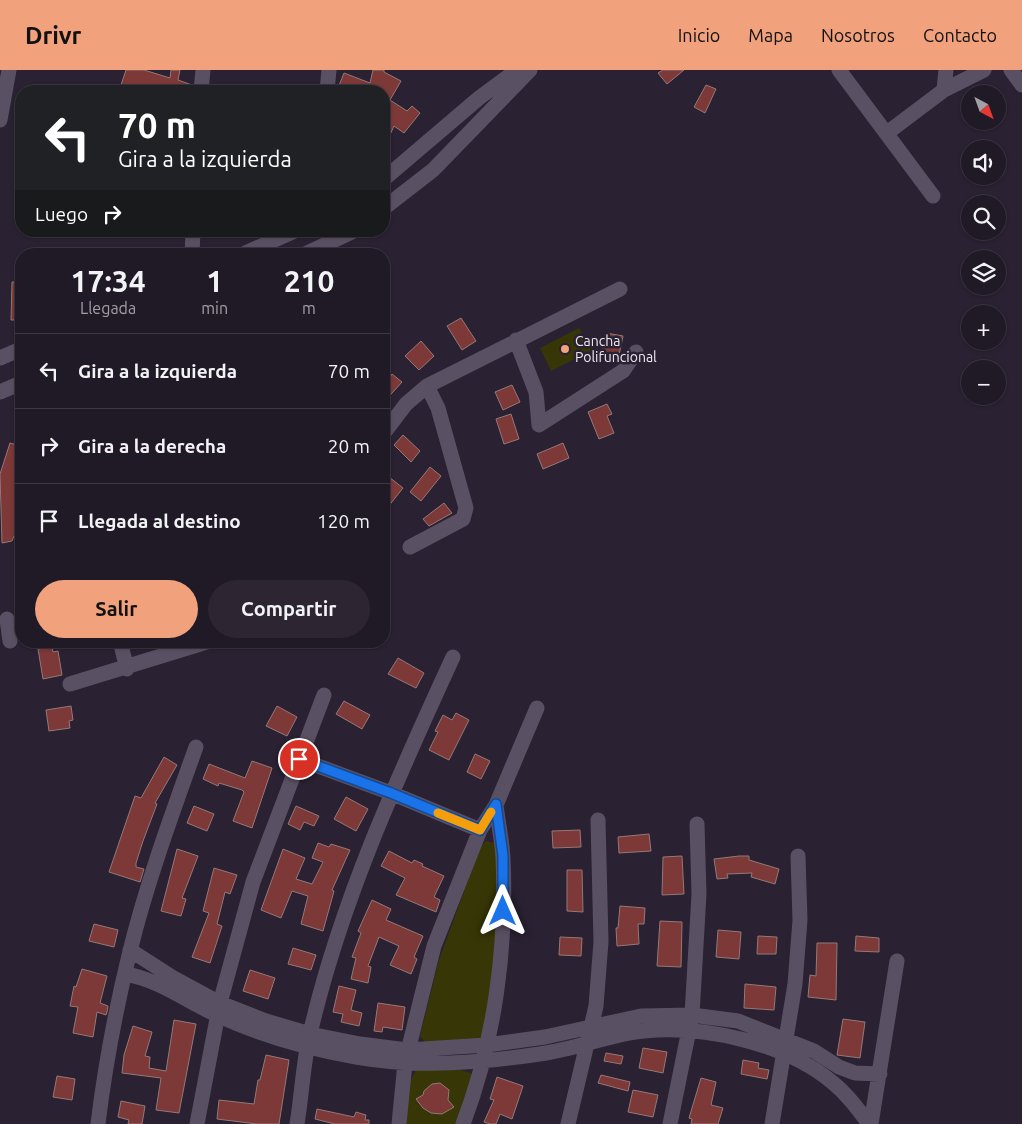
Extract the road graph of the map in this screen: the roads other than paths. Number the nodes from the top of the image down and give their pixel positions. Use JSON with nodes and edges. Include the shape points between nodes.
{"nodes":[{"id":1,"x":9,"y":70,"type":"edge"},
{"id":2,"x":203,"y":70,"type":"edge"},
{"id":3,"x":329,"y":70,"type":"edge"},
{"id":4,"x":517,"y":70,"type":"edge"},
{"id":5,"x":530,"y":70,"type":"edge"},
{"id":6,"x":838,"y":70,"type":"edge"},
{"id":7,"x":946,"y":70,"type":"edge"},
{"id":8,"x":984,"y":70,"type":"edge"},
{"id":9,"x":1011,"y":70,"type":"edge"},
{"id":10,"x":202,"y":85,"type":"edge"},
{"id":11,"x":328,"y":85,"type":"edge"},
{"id":12,"x":1022,"y":85,"type":"edge"},
{"id":13,"x":944,"y":90,"type":"junction"},
{"id":14,"x":0,"y":120,"type":"edge"},
{"id":15,"x":887,"y":133,"type":"junction"},
{"id":16,"x":390,"y":174,"type":"edge"},
{"id":17,"x":933,"y":196,"type":"dead end"},
{"id":18,"x":390,"y":203,"type":"edge"},
{"id":19,"x":281,"y":237,"type":"edge"},
{"id":20,"x":341,"y":237,"type":"edge"},
{"id":21,"x":257,"y":248,"type":"edge"},
{"id":22,"x":319,"y":248,"type":"edge"},
{"id":23,"x":620,"y":288,"type":"dead end"},
{"id":24,"x":516,"y":340,"type":"junction"},
{"id":25,"x":15,"y":352,"type":"edge"},
{"id":26,"x":636,"y":352,"type":"dead end"},
{"id":27,"x":0,"y":358,"type":"edge"},
{"id":28,"x":15,"y":386,"type":"edge"},
{"id":29,"x":427,"y":386,"type":"junction"},
{"id":30,"x":0,"y":392,"type":"edge"},
{"id":31,"x":390,"y":425,"type":"edge"},
{"id":32,"x":410,"y":547,"type":"dead end"},
{"id":33,"x":10,"y":618,"type":"edge"},
{"id":34,"x":10,"y":641,"type":"edge"},
{"id":35,"x":122,"y":648,"type":"edge"},
{"id":36,"x":188,"y":648,"type":"edge"},
{"id":37,"x":453,"y":657,"type":"dead end"},
{"id":38,"x":127,"y":668,"type":"junction"},
{"id":39,"x":70,"y":684,"type":"dead end"},
{"id":40,"x":324,"y":695,"type":"dead end"},
{"id":41,"x":537,"y":708,"type":"dead end"},
{"id":42,"x":196,"y":748,"type":"dead end"},
{"id":43,"x":299,"y":759,"type":"junction"},
{"id":44,"x":391,"y":793,"type":"junction"},
{"id":45,"x":496,"y":804,"type":"junction"},
{"id":46,"x":598,"y":820,"type":"dead end"},
{"id":47,"x":697,"y":824,"type":"dead end"},
{"id":48,"x":480,"y":830,"type":"junction"},
{"id":49,"x":798,"y":856,"type":"dead end"},
{"id":50,"x":130,"y":950,"type":"junction"},
{"id":51,"x":897,"y":961,"type":"dead end"},
{"id":52,"x":125,"y":974,"type":"junction"},
{"id":53,"x":219,"y":1009,"type":"junction"},
{"id":54,"x":692,"y":1015,"type":"junction"},
{"id":55,"x":590,"y":1026,"type":"junction"},
{"id":56,"x":689,"y":1030,"type":"junction"},
{"id":57,"x":786,"y":1040,"type":"junction"},
{"id":58,"x":309,"y":1041,"type":"junction"},
{"id":59,"x":586,"y":1044,"type":"junction"},
{"id":60,"x":487,"y":1045,"type":"junction"},
{"id":61,"x":784,"y":1055,"type":"junction"},
{"id":62,"x":406,"y":1056,"type":"junction"},
{"id":63,"x":483,"y":1061,"type":"junction"},
{"id":64,"x":880,"y":1074,"type":"junction"},
{"id":65,"x":98,"y":1124,"type":"edge"},
{"id":66,"x":197,"y":1124,"type":"edge"},
{"id":67,"x":298,"y":1124,"type":"edge"},
{"id":68,"x":399,"y":1124,"type":"edge"},
{"id":69,"x":463,"y":1124,"type":"edge"},
{"id":70,"x":568,"y":1124,"type":"edge"},
{"id":71,"x":670,"y":1124,"type":"edge"},
{"id":72,"x":772,"y":1124,"type":"edge"},
{"id":73,"x":870,"y":1124,"type":"edge"}],
"edges":[{"from":1,"to":14,"type":"street"},
{"from":2,"to":10,"type":"street"},
{"from":3,"to":11,"type":"street"},
{"from":4,"to":16,"type":"street"},
{"from":5,"to":18,"type":"street","via":[[433,170]]},
{"from":6,"to":15,"type":"street"},
{"from":7,"to":13,"type":"street"},
{"from":8,"to":13,"type":"street"},
{"from":9,"to":12,"type":"street"},
{"from":13,"to":15,"type":"street"},
{"from":15,"to":17,"type":"street"},
{"from":19,"to":21,"type":"street"},
{"from":20,"to":22,"type":"street"},
{"from":23,"to":24,"type":"street"},
{"from":24,"to":26,"type":"street","via":[[536,392],[539,425],[623,371]]},
{"from":24,"to":29,"type":"street"},
{"from":25,"to":27,"type":"street"},
{"from":28,"to":30,"type":"street"},
{"from":29,"to":31,"type":"street","via":[[406,404]]},
{"from":29,"to":32,"type":"street","via":[[438,408],[466,508],[463,519]]},
{"from":33,"to":34,"type":"street"},
{"from":35,"to":38,"type":"street"},
{"from":36,"to":38,"type":"street"},
{"from":37,"to":44,"type":"street"},
{"from":38,"to":39,"type":"street"},
{"from":40,"to":43,"type":"street"},
{"from":41,"to":45,"type":"street"},
{"from":42,"to":50,"type":"street","via":[[161,847]]},
{"from":43,"to":44,"type":"street"},
{"from":43,"to":53,"type":"street","via":[[253,882]]},
{"from":44,"to":48,"type":"street"},
{"from":44,"to":58,"type":"street","via":[[342,926]]},
{"from":45,"to":48,"type":"street"},
{"from":45,"to":60,"type":"street","via":[[503,856],[503,929]]},
{"from":46,"to":55,"type":"street","via":[[601,942],[596,1006]]},
{"from":47,"to":54,"type":"street","via":[[699,894]]},
{"from":48,"to":62,"type":"street","via":[[434,946]]},
{"from":49,"to":57,"type":"street","via":[[800,920]]},
{"from":50,"to":52,"type":"street"},
{"from":50,"to":53,"type":"street"},
{"from":51,"to":64,"type":"street"},
{"from":52,"to":53,"type":"street","via":[[141,976]]},
{"from":52,"to":65,"type":"street"},
{"from":53,"to":58,"type":"street","via":[[266,1021]]},
{"from":53,"to":66,"type":"street"},
{"from":54,"to":55,"type":"street","via":[[641,1016]]},
{"from":54,"to":56,"type":"street"},
{"from":54,"to":57,"type":"street","via":[[738,1021]]},
{"from":55,"to":59,"type":"street"},
{"from":55,"to":60,"type":"street","via":[[545,1037]]},
{"from":56,"to":59,"type":"street","via":[[643,1031]]},
{"from":56,"to":61,"type":"street","via":[[734,1036]]},
{"from":56,"to":71,"type":"street"},
{"from":57,"to":61,"type":"street"},
{"from":57,"to":64,"type":"street","via":[[814,1051],[839,1067],[856,1073]]},
{"from":58,"to":62,"type":"street","via":[[360,1044]]},
{"from":58,"to":67,"type":"street"},
{"from":59,"to":63,"type":"street"},
{"from":59,"to":70,"type":"street"},
{"from":60,"to":62,"type":"street"},
{"from":60,"to":63,"type":"street"},
{"from":61,"to":72,"type":"street"},
{"from":61,"to":73,"type":"street","via":[[832,1081]]},
{"from":62,"to":63,"type":"street","via":[[448,1064]]},
{"from":62,"to":68,"type":"street"},
{"from":63,"to":69,"type":"street"},
{"from":64,"to":73,"type":"street"}]}
